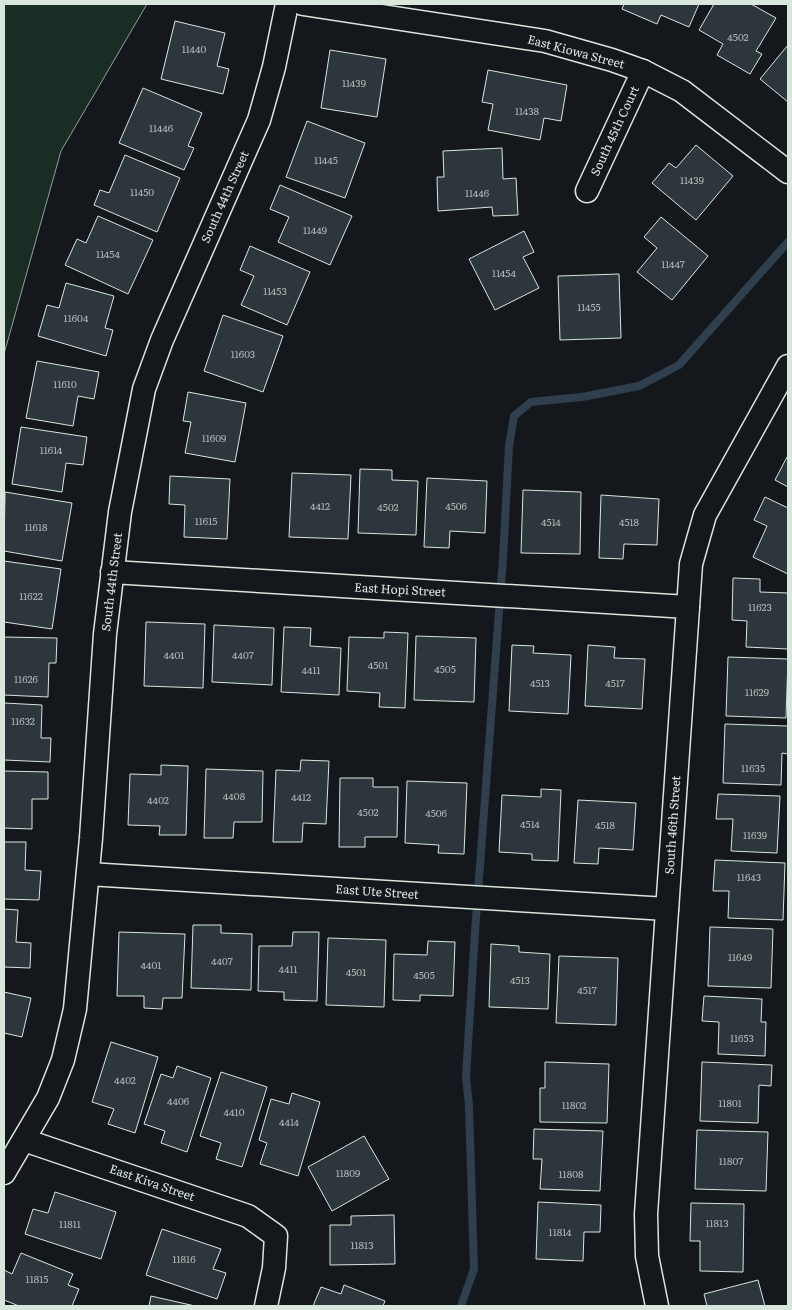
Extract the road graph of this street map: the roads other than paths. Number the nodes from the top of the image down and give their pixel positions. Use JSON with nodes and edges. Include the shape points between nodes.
{"nodes":[{"id":1,"x":287,"y":4,"type":"edge"},
{"id":2,"x":303,"y":4,"type":"edge"},
{"id":3,"x":427,"y":13,"type":"edge"},
{"id":4,"x":644,"y":71,"type":"junction"},
{"id":5,"x":788,"y":172,"type":"edge"},
{"id":6,"x":587,"y":192,"type":"dead end"},
{"id":7,"x":788,"y":366,"type":"edge"},
{"id":8,"x":112,"y":572,"type":"junction"},
{"id":9,"x":688,"y":607,"type":"junction"},
{"id":10,"x":88,"y":874,"type":"junction"},
{"id":11,"x":667,"y":909,"type":"junction"},
{"id":12,"x":24,"y":1140,"type":"junction"},
{"id":13,"x":4,"y":1173,"type":"edge"},
{"id":14,"x":266,"y":1306,"type":"edge"},
{"id":15,"x":658,"y":1306,"type":"edge"}],
"edges":[{"from":1,"to":8,"type":"street","name":"South 44th Street","via":[[259,120],[162,340],[144,389]]},
{"from":2,"to":3,"type":"street","name":"East Kiowa Street"},
{"from":3,"to":4,"type":"street","name":"East Kiowa Street","via":[[545,41]]},
{"from":4,"to":5,"type":"street","name":"East Kiowa Street","via":[[682,91]]},
{"from":4,"to":6,"type":"street","name":"South 45th Court"},
{"from":7,"to":9,"type":"street","name":"South 46th Street","via":[[706,515],[691,564]]},
{"from":8,"to":9,"type":"street","name":"East Hopi Street"},
{"from":8,"to":10,"type":"street","name":"South 44th Street"},
{"from":9,"to":11,"type":"street","name":"South 46th Street"},
{"from":10,"to":11,"type":"street","name":"East Ute Street"},
{"from":10,"to":12,"type":"street","name":"South 44th Street","via":[[75,1009],[63,1060],[48,1098]]},
{"from":11,"to":15,"type":"street","name":"South 46th Street","via":[[646,1214],[647,1256]]},
{"from":12,"to":13,"type":"street","name":"South 44th Street"},
{"from":12,"to":14,"type":"street","name":"East Kiva Street","via":[[248,1216],[276,1236],[274,1268]]}]}
